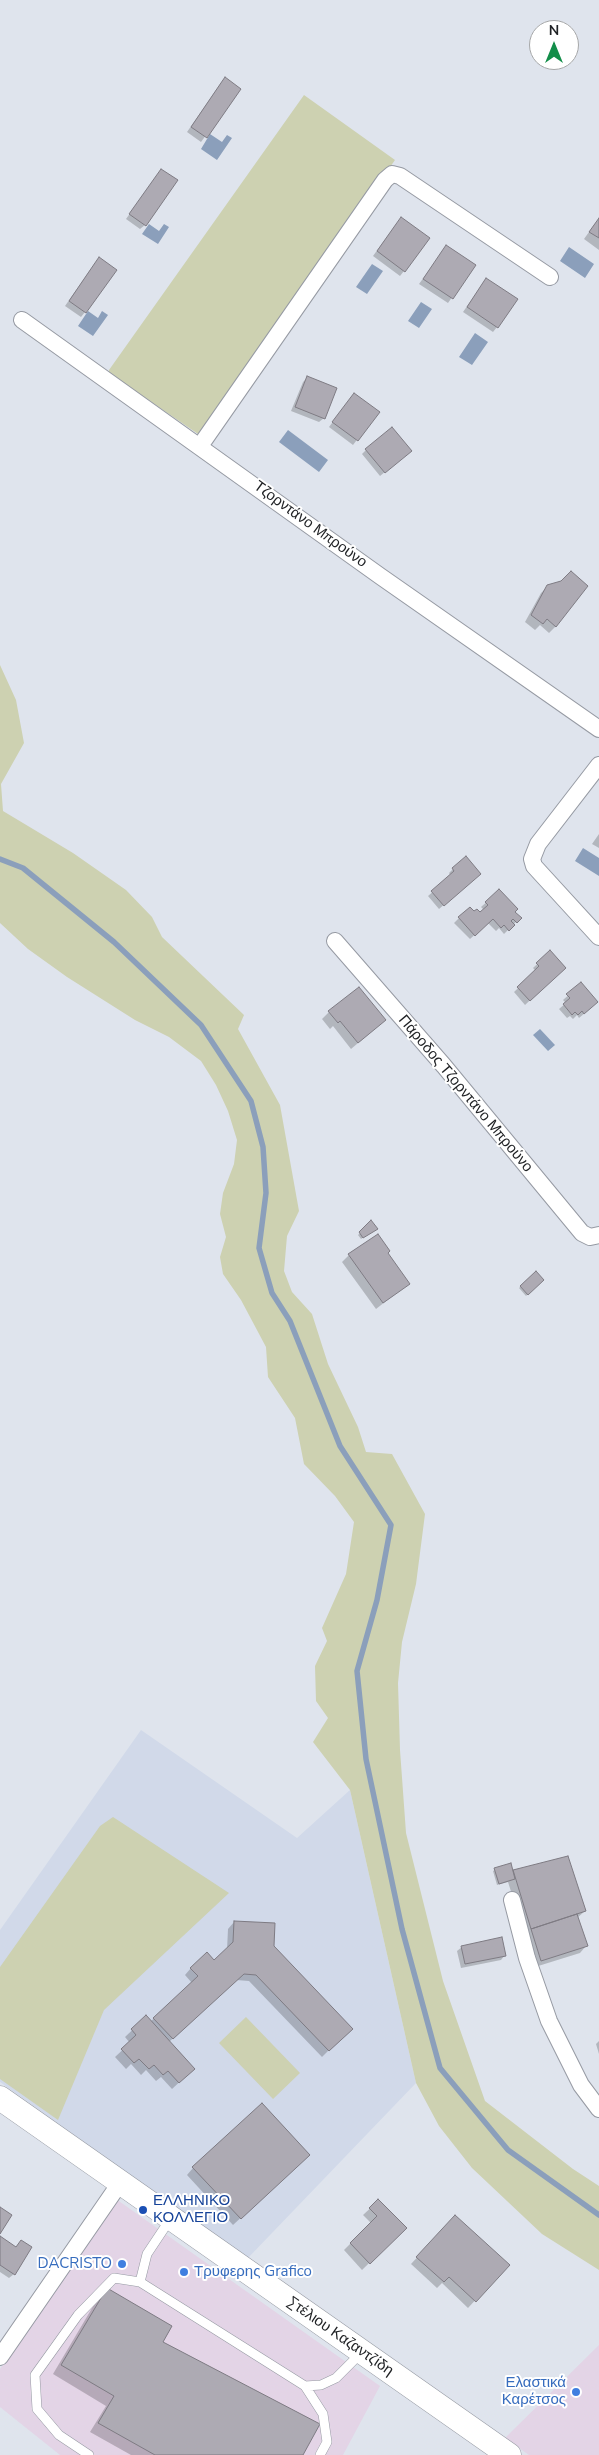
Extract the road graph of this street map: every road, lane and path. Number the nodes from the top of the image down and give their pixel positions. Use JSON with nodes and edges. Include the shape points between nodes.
{"nodes":[{"id":1,"x":550,"y":277,"type":"dead end"},
{"id":2,"x":22,"y":320,"type":"dead end"},
{"id":3,"x":200,"y":446,"type":"junction"},
{"id":4,"x":599,"y":729,"type":"edge"},
{"id":5,"x":599,"y":765,"type":"edge"},
{"id":6,"x":599,"y":937,"type":"edge"},
{"id":7,"x":335,"y":941,"type":"dead end"},
{"id":8,"x":599,"y":1235,"type":"edge"},
{"id":9,"x":512,"y":1900,"type":"dead end"},
{"id":10,"x":0,"y":2098,"type":"edge"},
{"id":11,"x":599,"y":2108,"type":"edge"},
{"id":12,"x":120,"y":2183,"type":"junction"},
{"id":13,"x":171,"y":2218,"type":"junction"},
{"id":14,"x":140,"y":2282,"type":"junction"},
{"id":15,"x":362,"y":2352,"type":"junction"},
{"id":16,"x":0,"y":2357,"type":"edge"},
{"id":17,"x":304,"y":2386,"type":"junction"},
{"id":18,"x":89,"y":2455,"type":"edge"},
{"id":19,"x":320,"y":2455,"type":"edge"},
{"id":20,"x":509,"y":2455,"type":"edge"}],
"edges":[{"from":1,"to":3,"type":"street","via":[[400,176],[392,174]]},
{"from":2,"to":3,"type":"street","name":"Τζορντάνο Μπρούνο"},
{"from":3,"to":4,"type":"street","name":"Τζορντάνο Μπρούνο"},
{"from":5,"to":6,"type":"street","via":[[538,844],[532,859],[534,866]]},
{"from":7,"to":8,"type":"street","name":"Πάροδος Τζορντάνο Μπρούνο","via":[[582,1233],[590,1237]]},
{"from":9,"to":11,"type":"street","via":[[527,1958],[549,2021],[581,2085]]},
{"from":10,"to":12,"type":"main road","name":"Στέλιου Καζαντζίδη"},
{"from":12,"to":13,"type":"main road","name":"Στέλιου Καζαντζίδη"},
{"from":12,"to":16,"type":"street"},
{"from":13,"to":14,"type":"lane","via":[[147,2254]]},
{"from":13,"to":15,"type":"main road","name":"Στέλιου Καζαντζίδη"},
{"from":14,"to":17,"type":"lane"},
{"from":14,"to":18,"type":"lane","via":[[114,2278],[78,2315],[35,2375],[37,2409],[58,2435]]},
{"from":15,"to":17,"type":"lane","via":[[336,2378],[321,2385]]},
{"from":15,"to":20,"type":"main road","name":"Στέλιου Καζαντζίδη"},
{"from":17,"to":19,"type":"lane","via":[[323,2414],[327,2442]]}]}
